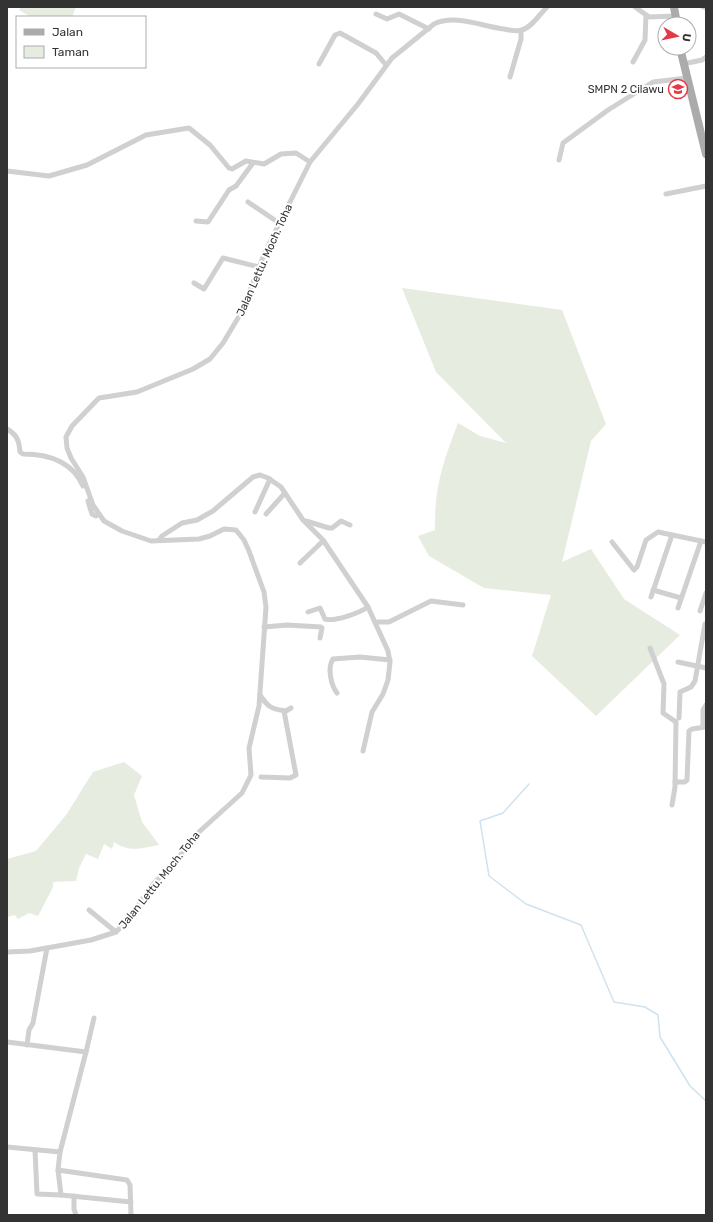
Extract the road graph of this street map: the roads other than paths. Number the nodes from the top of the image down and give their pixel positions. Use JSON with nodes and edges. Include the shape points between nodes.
{"nodes":[{"id":1,"x":547,"y":7,"type":"edge"},
{"id":2,"x":635,"y":7,"type":"edge"},
{"id":3,"x":703,"y":7,"type":"edge"},
{"id":4,"x":706,"y":8,"type":"edge"},
{"id":5,"x":376,"y":14,"type":"dead end"},
{"id":6,"x":646,"y":15,"type":"junction"},
{"id":7,"x":657,"y":17,"type":"edge"},
{"id":8,"x":428,"y":29,"type":"junction"},
{"id":9,"x":521,"y":30,"type":"junction"},
{"id":10,"x":682,"y":56,"type":"edge"},
{"id":11,"x":706,"y":57,"type":"edge"},
{"id":12,"x":633,"y":62,"type":"dead end"},
{"id":13,"x":319,"y":64,"type":"dead end"},
{"id":14,"x":683,"y":64,"type":"junction"},
{"id":15,"x":386,"y":65,"type":"junction"},
{"id":16,"x":510,"y":77,"type":"dead end"},
{"id":17,"x":687,"y":78,"type":"junction"},
{"id":18,"x":706,"y":154,"type":"edge"},
{"id":19,"x":559,"y":160,"type":"dead end"},
{"id":20,"x":310,"y":162,"type":"junction"},
{"id":21,"x":253,"y":163,"type":"junction"},
{"id":22,"x":7,"y":171,"type":"edge"},
{"id":23,"x":706,"y":186,"type":"edge"},
{"id":24,"x":666,"y":194,"type":"dead end"},
{"id":25,"x":248,"y":202,"type":"dead end"},
{"id":26,"x":196,"y":221,"type":"dead end"},
{"id":27,"x":279,"y":223,"type":"junction"},
{"id":28,"x":259,"y":267,"type":"junction"},
{"id":29,"x":194,"y":283,"type":"dead end"},
{"id":30,"x":7,"y":429,"type":"edge"},
{"id":31,"x":269,"y":481,"type":"junction"},
{"id":32,"x":283,"y":494,"type":"junction"},
{"id":33,"x":255,"y":512,"type":"dead end"},
{"id":34,"x":98,"y":514,"type":"junction"},
{"id":35,"x":266,"y":514,"type":"dead end"},
{"id":36,"x":305,"y":521,"type":"junction"},
{"id":37,"x":350,"y":525,"type":"dead end"},
{"id":38,"x":672,"y":535,"type":"junction"},
{"id":39,"x":159,"y":540,"type":"junction"},
{"id":40,"x":612,"y":542,"type":"dead end"},
{"id":41,"x":703,"y":542,"type":"edge"},
{"id":42,"x":321,"y":543,"type":"junction"},
{"id":43,"x":300,"y":563,"type":"dead end"},
{"id":44,"x":653,"y":590,"type":"junction"},
{"id":45,"x":706,"y":593,"type":"edge"},
{"id":46,"x":651,"y":598,"type":"dead end"},
{"id":47,"x":681,"y":598,"type":"junction"},
{"id":48,"x":463,"y":605,"type":"dead end"},
{"id":49,"x":678,"y":608,"type":"dead end"},
{"id":50,"x":365,"y":609,"type":"junction"},
{"id":51,"x":700,"y":611,"type":"dead end"},
{"id":52,"x":308,"y":612,"type":"dead end"},
{"id":53,"x":375,"y":622,"type":"junction"},
{"id":54,"x":705,"y":624,"type":"dead end"},
{"id":55,"x":264,"y":627,"type":"junction"},
{"id":56,"x":320,"y":638,"type":"dead end"},
{"id":57,"x":650,"y":648,"type":"dead end"},
{"id":58,"x":390,"y":660,"type":"junction"},
{"id":59,"x":678,"y":662,"type":"dead end"},
{"id":60,"x":697,"y":666,"type":"junction"},
{"id":61,"x":706,"y":668,"type":"edge"},
{"id":62,"x":337,"y":693,"type":"dead end"},
{"id":63,"x":260,"y":695,"type":"junction"},
{"id":64,"x":706,"y":705,"type":"edge"},
{"id":65,"x":291,"y":708,"type":"dead end"},
{"id":66,"x":284,"y":711,"type":"junction"},
{"id":67,"x":679,"y":718,"type":"dead end"},
{"id":68,"x":704,"y":727,"type":"edge"},
{"id":69,"x":363,"y":751,"type":"dead end"},
{"id":70,"x":261,"y":777,"type":"dead end"},
{"id":71,"x":675,"y":782,"type":"junction"},
{"id":72,"x":672,"y":805,"type":"dead end"},
{"id":73,"x":89,"y":910,"type":"dead end"},
{"id":74,"x":116,"y":932,"type":"junction"},
{"id":75,"x":47,"y":948,"type":"junction"},
{"id":76,"x":7,"y":952,"type":"edge"},
{"id":77,"x":94,"y":1018,"type":"dead end"},
{"id":78,"x":7,"y":1042,"type":"edge"},
{"id":79,"x":27,"y":1045,"type":"junction"},
{"id":80,"x":86,"y":1052,"type":"junction"},
{"id":81,"x":7,"y":1147,"type":"edge"},
{"id":82,"x":35,"y":1150,"type":"junction"},
{"id":83,"x":60,"y":1152,"type":"junction"},
{"id":84,"x":58,"y":1170,"type":"junction"},
{"id":85,"x":61,"y":1194,"type":"junction"},
{"id":86,"x":74,"y":1196,"type":"junction"},
{"id":87,"x":131,"y":1202,"type":"junction"},
{"id":88,"x":76,"y":1215,"type":"edge"},
{"id":89,"x":130,"y":1215,"type":"edge"}],
"edges":[{"from":1,"to":9,"type":"street","via":[[530,25]]},
{"from":2,"to":6,"type":"street"},
{"from":3,"to":4,"type":"street"},
{"from":5,"to":8,"type":"street","via":[[387,19],[399,14]]},
{"from":6,"to":7,"type":"street"},
{"from":6,"to":12,"type":"street","via":[[645,40]]},
{"from":8,"to":9,"type":"street","name":"Jalan Lettu. Moch. Toha","via":[[448,19]]},
{"from":8,"to":15,"type":"street","name":"Jalan Lettu. Moch. Toha"},
{"from":9,"to":16,"type":"street","via":[[521,39]]},
{"from":10,"to":14,"type":"main road"},
{"from":11,"to":14,"type":"street"},
{"from":13,"to":15,"type":"street","via":[[335,35],[340,33],[376,53]]},
{"from":14,"to":17,"type":"main road"},
{"from":15,"to":20,"type":"street","name":"Jalan Lettu. Moch. Toha","via":[[358,104]]},
{"from":17,"to":18,"type":"main road"},
{"from":17,"to":19,"type":"street","via":[[653,82],[608,110],[563,143]]},
{"from":20,"to":21,"type":"street","via":[[296,153],[281,154],[264,164]]},
{"from":20,"to":27,"type":"street","name":"Jalan Lettu. Moch. Toha"},
{"from":21,"to":22,"type":"street","via":[[244,162],[232,169],[229,168],[207,142],[192,130],[184,128],[146,135],[87,165],[49,176]]},
{"from":21,"to":26,"type":"street","via":[[236,186],[227,192],[208,222]]},
{"from":23,"to":24,"type":"street"},
{"from":25,"to":27,"type":"street"},
{"from":27,"to":28,"type":"street","name":"Jalan Lettu. Moch. Toha"},
{"from":28,"to":29,"type":"street","via":[[223,258],[204,289]]},
{"from":28,"to":34,"type":"street","name":"Jalan Lettu. Moch. Toha","via":[[241,313],[210,359],[193,369],[137,392],[99,398],[72,426],[66,437],[69,453],[83,477]]},
{"from":30,"to":34,"type":"street","via":[[15,434],[20,452],[23,454],[38,454],[66,464],[80,480],[92,514]]},
{"from":31,"to":32,"type":"street"},
{"from":31,"to":33,"type":"street"},
{"from":31,"to":39,"type":"street","via":[[260,476],[252,477],[213,511],[197,520],[182,523]]},
{"from":32,"to":35,"type":"street"},
{"from":32,"to":36,"type":"street"},
{"from":34,"to":39,"type":"street","name":"Jalan Lettu. Moch. Toha","via":[[109,525],[122,532],[141,539]]},
{"from":36,"to":37,"type":"street","via":[[329,528],[340,521]]},
{"from":36,"to":42,"type":"street"},
{"from":38,"to":40,"type":"street","via":[[658,532],[648,538],[634,570]]},
{"from":38,"to":41,"type":"street"},
{"from":38,"to":44,"type":"street"},
{"from":39,"to":55,"type":"street","name":"Jalan Lettu. Moch. Toha","via":[[198,539],[232,528],[238,531],[249,551],[264,592]]},
{"from":41,"to":47,"type":"street"},
{"from":42,"to":43,"type":"street"},
{"from":42,"to":50,"type":"street"},
{"from":44,"to":46,"type":"street"},
{"from":44,"to":47,"type":"street"},
{"from":45,"to":51,"type":"street"},
{"from":47,"to":49,"type":"street"},
{"from":48,"to":53,"type":"street","via":[[431,601],[390,622]]},
{"from":50,"to":52,"type":"street","via":[[356,614],[328,620],[320,608]]},
{"from":50,"to":53,"type":"street"},
{"from":53,"to":58,"type":"street"},
{"from":54,"to":60,"type":"street"},
{"from":55,"to":56,"type":"street","via":[[321,627]]},
{"from":55,"to":63,"type":"street","name":"Jalan Lettu. Moch. Toha"},
{"from":57,"to":71,"type":"street","via":[[664,684],[663,713],[676,722]]},
{"from":58,"to":62,"type":"street","via":[[360,657],[332,659],[331,678]]},
{"from":58,"to":69,"type":"street","via":[[386,688],[372,712]]},
{"from":59,"to":60,"type":"street"},
{"from":60,"to":61,"type":"street"},
{"from":60,"to":67,"type":"street","via":[[694,684],[680,692]]},
{"from":63,"to":66,"type":"street","via":[[268,706]]},
{"from":63,"to":74,"type":"street","name":"Jalan Lettu. Moch. Toha","via":[[250,739],[251,775],[248,783],[235,801],[189,841],[177,861],[154,883]]},
{"from":64,"to":68,"type":"street","via":[[703,710]]},
{"from":65,"to":66,"type":"street"},
{"from":66,"to":70,"type":"street","via":[[296,775],[290,778]]},
{"from":68,"to":71,"type":"street","via":[[689,731],[687,780]]},
{"from":71,"to":72,"type":"street"},
{"from":73,"to":74,"type":"street"},
{"from":74,"to":75,"type":"street","name":"Jalan Lettu. Moch. Toha","via":[[101,938]]},
{"from":75,"to":76,"type":"street","name":"Jalan Lettu. Moch. Toha","via":[[21,953]]},
{"from":75,"to":79,"type":"street"},
{"from":77,"to":80,"type":"street"},
{"from":78,"to":79,"type":"street"},
{"from":79,"to":80,"type":"street"},
{"from":80,"to":83,"type":"street"},
{"from":81,"to":82,"type":"street"},
{"from":82,"to":83,"type":"street"},
{"from":82,"to":85,"type":"street","via":[[37,1194]]},
{"from":83,"to":84,"type":"street"},
{"from":84,"to":85,"type":"street"},
{"from":84,"to":87,"type":"street","via":[[126,1180],[130,1185]]},
{"from":85,"to":86,"type":"street"},
{"from":86,"to":87,"type":"street"},
{"from":86,"to":88,"type":"street"},
{"from":87,"to":89,"type":"street"}]}
